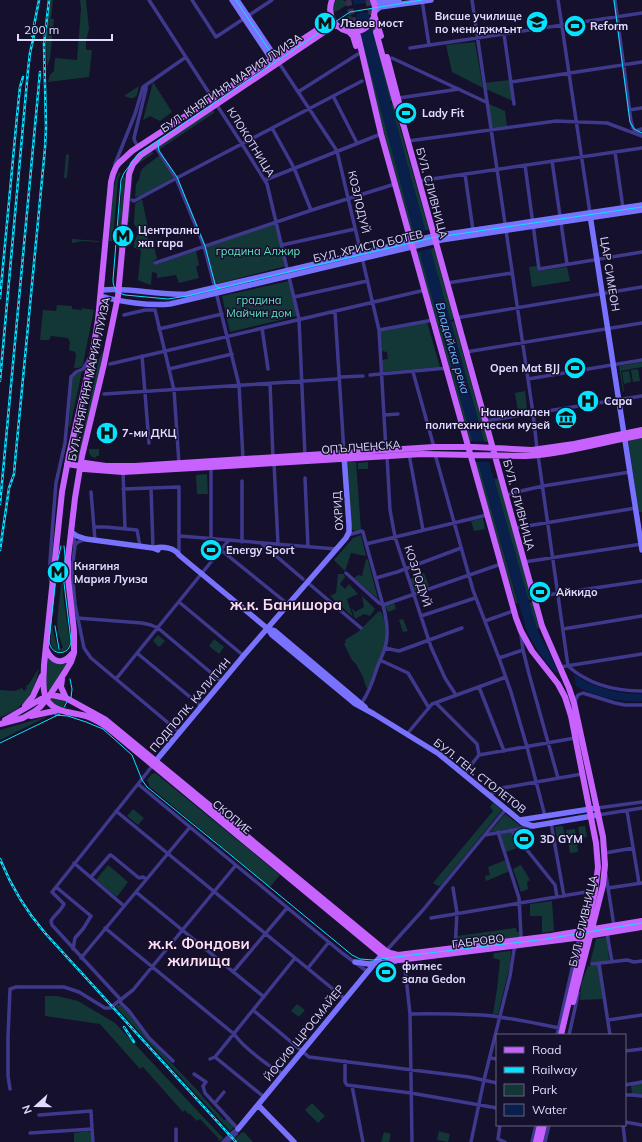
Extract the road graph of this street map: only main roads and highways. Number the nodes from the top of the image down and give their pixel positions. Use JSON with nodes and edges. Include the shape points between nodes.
{"nodes":[{"id":1,"x":332,"y":0,"type":"edge"},
{"id":2,"x":373,"y":0,"type":"edge"},
{"id":3,"x":374,"y":14,"type":"junction"},
{"id":4,"x":331,"y":18,"type":"junction"},
{"id":5,"x":337,"y":26,"type":"junction"},
{"id":6,"x":376,"y":32,"type":"tunnel mouth"},
{"id":7,"x":354,"y":33,"type":"junction"},
{"id":8,"x":275,"y":61,"type":"junction"},
{"id":9,"x":404,"y":127,"type":"junction"},
{"id":10,"x":381,"y":134,"type":"junction"},
{"id":11,"x":642,"y":430,"type":"edge"},
{"id":12,"x":642,"y":435,"type":"edge"},
{"id":13,"x":625,"y":436,"type":"junction"},
{"id":14,"x":470,"y":447,"type":"junction"},
{"id":15,"x":491,"y":448,"type":"junction"},
{"id":16,"x":434,"y":451,"type":"junction"},
{"id":17,"x":538,"y":452,"type":"junction"},
{"id":18,"x":387,"y":453,"type":"junction"},
{"id":19,"x":472,"y":455,"type":"junction"},
{"id":20,"x":344,"y":456,"type":"junction"},
{"id":21,"x":493,"y":456,"type":"junction"},
{"id":22,"x":273,"y":460,"type":"junction"},
{"id":23,"x":67,"y":464,"type":"junction"},
{"id":24,"x":80,"y":466,"type":"junction"},
{"id":25,"x":46,"y":649,"type":"junction"},
{"id":26,"x":74,"y":652,"type":"junction"},
{"id":27,"x":44,"y":665,"type":"junction"},
{"id":28,"x":62,"y":676,"type":"junction"},
{"id":29,"x":47,"y":697,"type":"junction"},
{"id":30,"x":66,"y":698,"type":"junction"},
{"id":31,"x":59,"y":710,"type":"junction"},
{"id":32,"x":15,"y":718,"type":"junction"},
{"id":33,"x":0,"y":723,"type":"edge"},
{"id":34,"x":154,"y":763,"type":"junction"},
{"id":35,"x":642,"y":921,"type":"edge"},
{"id":36,"x":642,"y":927,"type":"edge"},
{"id":37,"x":591,"y":932,"type":"junction"},
{"id":38,"x":582,"y":937,"type":"junction"},
{"id":39,"x":455,"y":951,"type":"junction"},
{"id":40,"x":401,"y":957,"type":"joint"},
{"id":41,"x":561,"y":1034,"type":"edge"},
{"id":42,"x":565,"y":1034,"type":"edge"},
{"id":43,"x":540,"y":1126,"type":"edge"},
{"id":44,"x":544,"y":1126,"type":"edge"},
{"id":45,"x":536,"y":1142,"type":"edge"},
{"id":46,"x":540,"y":1142,"type":"edge"}],
"edges":[{"from":1,"to":4,"type":"main road"},
{"from":2,"to":3,"type":"main road"},
{"from":3,"to":7,"type":"main road","bridge":true,"via":[[370,24]]},
{"from":3,"to":9,"type":"main road","via":[[399,98]]},
{"from":4,"to":5,"type":"main road"},
{"from":4,"to":8,"type":"main road","name":"БУЛ. КНЯГИНЯ МАРИЯ ЛУИЗА","via":[[327,24]]},
{"from":5,"to":7,"type":"main road"},
{"from":5,"to":8,"type":"main road","name":"БУЛ. КНЯГИНЯ МАРИЯ ЛУИЗА"},
{"from":6,"to":9,"type":"main road","name":"БУЛ. СЛИВНИЦА"},
{"from":7,"to":10,"type":"main road","name":"БУЛ. СЛИВНИЦА"},
{"from":7,"to":10,"type":"main road","via":[[364,80]]},
{"from":8,"to":23,"type":"main road","name":"БУЛ. КНЯГИНЯ МАРИЯ ЛУИЗА","via":[[139,147],[119,163],[113,174],[99,315]]},
{"from":8,"to":24,"type":"main road","name":"БУЛ. КНЯГИНЯ МАРИЯ ЛУИЗА","via":[[141,155],[130,170],[119,289]]},
{"from":9,"to":15,"type":"main road","name":"БУЛ. СЛИВНИЦА"},
{"from":10,"to":14,"type":"main road","name":"БУЛ. СЛИВНИЦА"},
{"from":11,"to":13,"type":"main road","name":"ОПЪЛЧЕНСКА"},
{"from":12,"to":13,"type":"main road","name":"ОПЪЛЧЕНСКА"},
{"from":13,"to":17,"type":"main road","name":"ОПЪЛЧЕНСКА","via":[[586,447]]},
{"from":14,"to":15,"type":"main road","name":"ОПЪЛЧЕНСКА"},
{"from":14,"to":16,"type":"main road","name":"ОПЪЛЧЕНСКА"},
{"from":14,"to":19,"type":"main road","name":"БУЛ. СЛИВНИЦА"},
{"from":15,"to":17,"type":"main road","name":"ОПЪЛЧЕНСКА"},
{"from":15,"to":21,"type":"main road","name":"БУЛ. СЛИВНИЦА"},
{"from":16,"to":18,"type":"main road","name":"ОПЪЛЧЕНСКА"},
{"from":16,"to":18,"type":"main road","name":"ОПЪЛЧЕНСКА"},
{"from":16,"to":19,"type":"main road","name":"ОПЪЛЧЕНСКА"},
{"from":17,"to":21,"type":"main road","name":"ОПЪЛЧЕНСКА","via":[[525,456]]},
{"from":18,"to":20,"type":"main road","name":"ОПЪЛЧЕНСКА"},
{"from":19,"to":21,"type":"main road","name":"ОПЪЛЧЕНСКА"},
{"from":19,"to":38,"type":"main road","name":"БУЛ. СЛИВНИЦА","via":[[513,611],[521,632],[532,651],[555,679],[570,711],[590,809],[598,867],[595,891]]},
{"from":20,"to":22,"type":"main road","name":"ОПЪЛЧЕНСКА"},
{"from":20,"to":22,"type":"main road","name":"ОПЪЛЧЕНСКА","via":[[305,456]]},
{"from":21,"to":37,"type":"main road","name":"БУЛ. СЛИВНИЦА","via":[[545,634],[555,657],[565,666],[597,808],[605,853],[605,870]]},
{"from":22,"to":24,"type":"main road","name":"ОПЪЛЧЕНСКА"},
{"from":22,"to":24,"type":"main road","name":"ОПЪЛЧЕНСКА","via":[[211,467],[123,472],[84,469]]},
{"from":23,"to":24,"type":"main road","name":"ОПЪЛЧЕНСКА"},
{"from":23,"to":25,"type":"main road","name":"БУЛ. КНЯГИНЯ МАРИЯ ЛУИЗА"},
{"from":24,"to":26,"type":"main road","name":"БУЛ. КНЯГИНЯ МАРИЯ ЛУИЗА","via":[[68,578],[75,618]]},
{"from":25,"to":26,"type":"main road","via":[[56,661],[67,659]]},
{"from":25,"to":27,"type":"main road","name":"БУЛ. КНЯГИНЯ МАРИЯ ЛУИЗА"},
{"from":26,"to":28,"type":"main road","name":"БУЛ. КНЯГИНЯ МАРИЯ ЛУИЗА"},
{"from":27,"to":29,"type":"main road","name":"БУЛ. КНЯГИНЯ МАРИЯ ЛУИЗА","via":[[43,688]]},
{"from":27,"to":32,"type":"main road","via":[[32,698]]},
{"from":28,"to":29,"type":"main road","name":"БУЛ. КНЯГИНЯ МАРИЯ ЛУИЗА"},
{"from":28,"to":30,"type":"main road","via":[[61,687]]},
{"from":29,"to":30,"type":"main road","name":"СКОПИЕ","via":[[55,695]]},
{"from":29,"to":31,"type":"main road","name":"СКОПИЕ","via":[[49,704]]},
{"from":29,"to":32,"type":"main road","via":[[35,712]]},
{"from":30,"to":34,"type":"main road","name":"СКОПИЕ","via":[[106,720]]},
{"from":31,"to":32,"type":"main road"},
{"from":31,"to":34,"type":"main road","name":"СКОПИЕ","via":[[86,716],[99,722]]},
{"from":32,"to":33,"type":"main road"},
{"from":34,"to":40,"type":"main road","name":"СКОПИЕ","via":[[383,955],[390,953]]},
{"from":35,"to":37,"type":"main road"},
{"from":36,"to":37,"type":"main road","via":[[607,933]]},
{"from":37,"to":38,"type":"main road"},
{"from":37,"to":42,"type":"main road","name":"БУЛ. СЛИВНИЦА"},
{"from":38,"to":39,"type":"main road","name":"ГАБРОВО"},
{"from":38,"to":39,"type":"main road","name":"ГАБРОВО","via":[[520,940]]},
{"from":38,"to":41,"type":"main road","name":"БУЛ. СЛИВНИЦА"},
{"from":39,"to":40,"type":"main road","name":"ГАБРОВО"},
{"from":43,"to":45,"type":"main road"},
{"from":44,"to":46,"type":"main road"}]}
